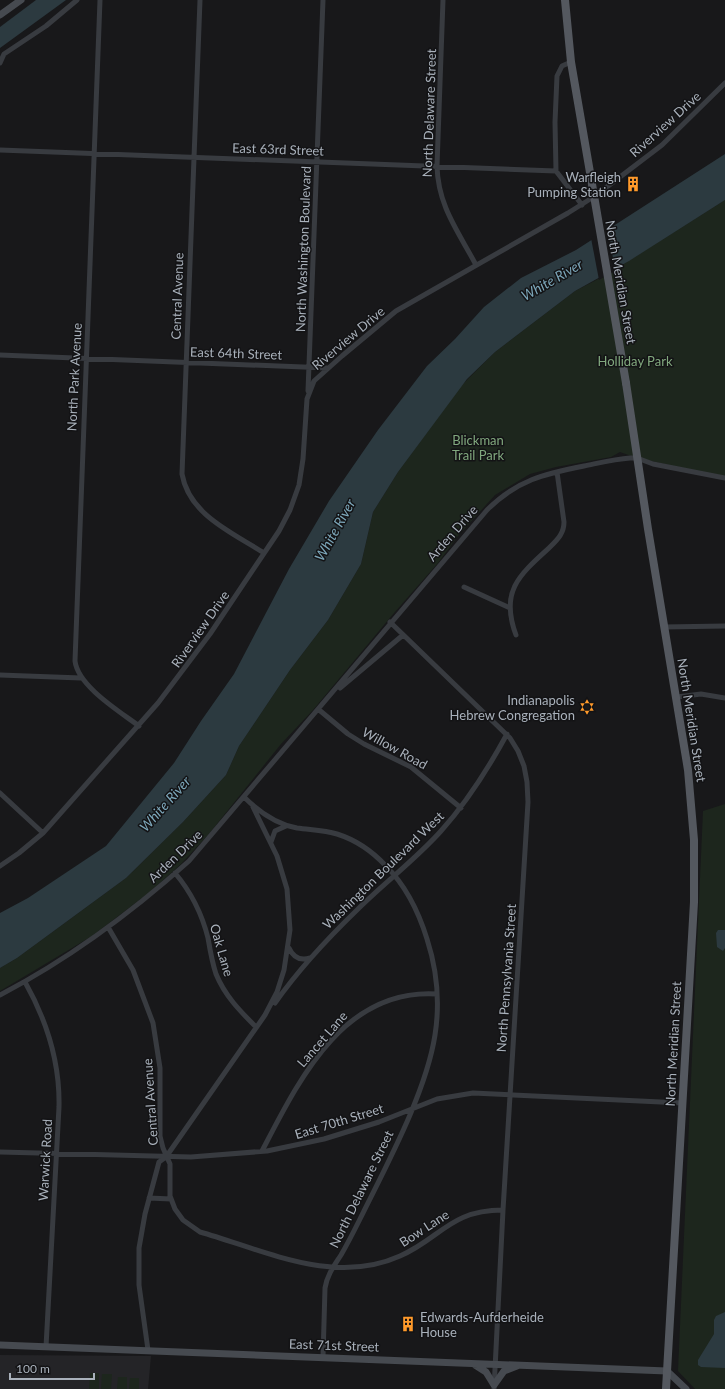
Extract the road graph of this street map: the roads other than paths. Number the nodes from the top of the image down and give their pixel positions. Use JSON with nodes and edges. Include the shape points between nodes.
{"nodes":[{"id":1,"x":21,"y":0,"type":"edge"},
{"id":2,"x":77,"y":0,"type":"edge"},
{"id":3,"x":100,"y":0,"type":"edge"},
{"id":4,"x":200,"y":0,"type":"edge"},
{"id":5,"x":323,"y":0,"type":"edge"},
{"id":6,"x":443,"y":0,"type":"edge"},
{"id":7,"x":565,"y":0,"type":"edge"},
{"id":8,"x":0,"y":15,"type":"edge"},
{"id":9,"x":571,"y":62,"type":"junction"},
{"id":10,"x":0,"y":63,"type":"edge"},
{"id":11,"x":725,"y":83,"type":"edge"},
{"id":12,"x":0,"y":150,"type":"edge"},
{"id":13,"x":95,"y":153,"type":"junction"},
{"id":14,"x":194,"y":157,"type":"junction"},
{"id":15,"x":317,"y":162,"type":"junction"},
{"id":16,"x":437,"y":166,"type":"junction"},
{"id":17,"x":556,"y":171,"type":"junction"},
{"id":18,"x":582,"y":204,"type":"junction"},
{"id":19,"x":476,"y":265,"type":"junction"},
{"id":20,"x":0,"y":355,"type":"edge"},
{"id":21,"x":86,"y":358,"type":"junction"},
{"id":22,"x":186,"y":362,"type":"junction"},
{"id":23,"x":310,"y":367,"type":"junction"},
{"id":24,"x":328,"y":368,"type":"junction"},
{"id":25,"x":306,"y":403,"type":"junction"},
{"id":26,"x":637,"y":458,"type":"junction"},
{"id":27,"x":557,"y":472,"type":"junction"},
{"id":28,"x":725,"y":478,"type":"edge"},
{"id":29,"x":264,"y":553,"type":"junction"},
{"id":30,"x":464,"y":587,"type":"dead end"},
{"id":31,"x":510,"y":608,"type":"junction"},
{"id":32,"x":390,"y":622,"type":"junction"},
{"id":33,"x":725,"y":626,"type":"edge"},
{"id":34,"x":664,"y":627,"type":"junction"},
{"id":35,"x":403,"y":635,"type":"junction"},
{"id":36,"x":516,"y":635,"type":"dead end"},
{"id":37,"x":0,"y":675,"type":"edge"},
{"id":38,"x":81,"y":678,"type":"junction"},
{"id":39,"x":331,"y":695,"type":"junction"},
{"id":40,"x":676,"y":697,"type":"junction"},
{"id":41,"x":725,"y":698,"type":"edge"},
{"id":42,"x":318,"y":709,"type":"junction"},
{"id":43,"x":139,"y":726,"type":"junction"},
{"id":44,"x":507,"y":734,"type":"junction"},
{"id":45,"x":0,"y":793,"type":"edge"},
{"id":46,"x":244,"y":797,"type":"junction"},
{"id":47,"x":253,"y":806,"type":"junction"},
{"id":48,"x":461,"y":808,"type":"junction"},
{"id":49,"x":286,"y":825,"type":"junction"},
{"id":50,"x":42,"y":833,"type":"junction"},
{"id":51,"x":271,"y":843,"type":"junction"},
{"id":52,"x":0,"y":866,"type":"edge"},
{"id":53,"x":175,"y":873,"type":"junction"},
{"id":54,"x":395,"y":876,"type":"junction"},
{"id":55,"x":108,"y":927,"type":"junction"},
{"id":56,"x":289,"y":948,"type":"junction"},
{"id":57,"x":311,"y":958,"type":"junction"},
{"id":58,"x":25,"y":982,"type":"junction"},
{"id":59,"x":437,"y":994,"type":"junction"},
{"id":60,"x":0,"y":995,"type":"edge"},
{"id":61,"x":265,"y":1015,"type":"junction"},
{"id":62,"x":256,"y":1027,"type":"junction"},
{"id":63,"x":510,"y":1094,"type":"junction"},
{"id":64,"x":682,"y":1103,"type":"junction"},
{"id":65,"x":412,"y":1109,"type":"junction"},
{"id":66,"x":262,"y":1151,"type":"junction"},
{"id":67,"x":0,"y":1152,"type":"edge"},
{"id":68,"x":56,"y":1153,"type":"junction"},
{"id":69,"x":166,"y":1156,"type":"junction"},
{"id":70,"x":149,"y":1198,"type":"junction"},
{"id":71,"x":171,"y":1199,"type":"junction"},
{"id":72,"x":503,"y":1210,"type":"junction"},
{"id":73,"x":332,"y":1268,"type":"junction"},
{"id":74,"x":0,"y":1345,"type":"edge"},
{"id":75,"x":46,"y":1347,"type":"junction"},
{"id":76,"x":148,"y":1350,"type":"junction"},
{"id":77,"x":323,"y":1357,"type":"junction"},
{"id":78,"x":471,"y":1363,"type":"junction"},
{"id":79,"x":495,"y":1364,"type":"junction"},
{"id":80,"x":519,"y":1365,"type":"junction"},
{"id":81,"x":667,"y":1371,"type":"junction"},
{"id":82,"x":494,"y":1387,"type":"edge"},
{"id":83,"x":666,"y":1389,"type":"edge"},
{"id":84,"x":686,"y":1389,"type":"edge"}],
"edges":[{"from":1,"to":8,"type":"main road"},
{"from":2,"to":10,"type":"street","via":[[46,26],[4,54]]},
{"from":3,"to":13,"type":"street","name":"North Park Avenue"},
{"from":4,"to":14,"type":"street","name":"Central Avenue"},
{"from":5,"to":15,"type":"street","name":"North Washington Boulevard"},
{"from":6,"to":16,"type":"street","name":"North Delaware Street"},
{"from":7,"to":9,"type":"main road","name":"North Meridian Street"},
{"from":9,"to":17,"type":"street","via":[[562,66],[557,76]]},
{"from":9,"to":26,"type":"main road","name":"North Meridian Street","bridge":true},
{"from":11,"to":18,"type":"street","name":"Riverview Drive","via":[[662,145]]},
{"from":12,"to":13,"type":"street","name":"East 63rd Street"},
{"from":13,"to":14,"type":"street","name":"East 63rd Street"},
{"from":13,"to":21,"type":"street","name":"North Park Avenue"},
{"from":14,"to":15,"type":"street","name":"East 63rd Street"},
{"from":14,"to":22,"type":"street","name":"Central Avenue"},
{"from":15,"to":16,"type":"street","name":"East 63rd Street"},
{"from":15,"to":23,"type":"street","name":"North Washington Boulevard"},
{"from":16,"to":17,"type":"street","name":"East 63rd Street"},
{"from":16,"to":19,"type":"street","name":"North Delaware Street","via":[[441,199]]},
{"from":17,"to":18,"type":"street"},
{"from":18,"to":19,"type":"street","name":"Riverview Drive"},
{"from":19,"to":24,"type":"street","name":"Riverview Drive","via":[[396,311]]},
{"from":20,"to":21,"type":"street","name":"East 64th Street"},
{"from":21,"to":22,"type":"street","name":"East 64th Street"},
{"from":21,"to":38,"type":"street","name":"North Park Avenue","via":[[74,656]]},
{"from":22,"to":23,"type":"street","name":"East 64th Street"},
{"from":22,"to":29,"type":"street","name":"Central Avenue","via":[[182,469],[187,491],[206,515]]},
{"from":23,"to":24,"type":"street","name":"East 64th Street"},
{"from":23,"to":25,"type":"street","name":"North Washington Boulevard"},
{"from":24,"to":25,"type":"street","name":"Riverview Drive","via":[[312,384]]},
{"from":25,"to":29,"type":"street","name":"Riverview Drive","via":[[302,468],[297,493],[282,527]]},
{"from":26,"to":27,"type":"street","name":"Arden Drive"},
{"from":26,"to":28,"type":"street","via":[[654,464]]},
{"from":26,"to":34,"type":"main road","name":"North Meridian Street"},
{"from":27,"to":31,"type":"street","via":[[563,530],[558,539],[515,585],[510,597]]},
{"from":27,"to":32,"type":"street","name":"Arden Drive","via":[[541,475],[520,484],[492,505]]},
{"from":29,"to":43,"type":"street","name":"Riverview Drive","via":[[210,634]]},
{"from":30,"to":31,"type":"street"},
{"from":31,"to":36,"type":"street"},
{"from":32,"to":35,"type":"street","name":"North Pennsylvania Street"},
{"from":32,"to":39,"type":"street","name":"Arden Drive"},
{"from":33,"to":34,"type":"street"},
{"from":34,"to":40,"type":"main road","name":"North Meridian Street"},
{"from":35,"to":39,"type":"street","name":"Arden Drive"},
{"from":35,"to":44,"type":"street","name":"North Pennsylvania Street"},
{"from":37,"to":38,"type":"street"},
{"from":38,"to":43,"type":"street"},
{"from":39,"to":42,"type":"street","name":"Arden Drive"},
{"from":40,"to":41,"type":"street","via":[[701,694]]},
{"from":40,"to":64,"type":"main road","name":"North Meridian Street","via":[[688,770],[695,852]]},
{"from":42,"to":46,"type":"street","name":"Arden Drive"},
{"from":42,"to":48,"type":"street","name":"Willow Road","via":[[364,744],[412,767]]},
{"from":43,"to":50,"type":"street","name":"Riverview Drive"},
{"from":44,"to":48,"type":"street","name":"Washington Boulevard West","via":[[488,769]]},
{"from":44,"to":63,"type":"street","name":"North Pennsylvania Street","via":[[521,758],[528,794]]},
{"from":45,"to":50,"type":"street"},
{"from":46,"to":47,"type":"street","name":"North Delaware Street"},
{"from":46,"to":53,"type":"street","name":"Arden Drive","via":[[196,853]]},
{"from":47,"to":49,"type":"street","name":"North Delaware Street","via":[[268,817]]},
{"from":47,"to":51,"type":"street"},
{"from":48,"to":54,"type":"street","name":"Washington Boulevard West","via":[[441,832]]},
{"from":49,"to":51,"type":"street","via":[[275,831]]},
{"from":49,"to":54,"type":"street","name":"North Delaware Street","via":[[344,837],[368,850]]},
{"from":50,"to":52,"type":"street","name":"Riverview Drive"},
{"from":51,"to":56,"type":"street","via":[[281,865],[288,895]]},
{"from":53,"to":55,"type":"street","name":"Arden Drive"},
{"from":53,"to":62,"type":"street","name":"Oak Lane","via":[[186,887],[199,912],[221,984],[233,1003]]},
{"from":54,"to":57,"type":"street","name":"Washington Boulevard West","via":[[357,909]]},
{"from":54,"to":59,"type":"street","name":"North Delaware Street","via":[[412,902],[424,930],[433,964]]},
{"from":55,"to":58,"type":"street","name":"Arden Drive"},
{"from":55,"to":69,"type":"street","name":"Central Avenue","via":[[133,970],[152,1023],[160,1068],[160,1136]]},
{"from":56,"to":57,"type":"street","via":[[297,958]]},
{"from":56,"to":61,"type":"street","via":[[282,979]]},
{"from":57,"to":61,"type":"street","name":"Washington Boulevard West"},
{"from":58,"to":60,"type":"street","name":"Arden Drive"},
{"from":58,"to":68,"type":"street","name":"Warwick Road","via":[[43,1015],[54,1053],[59,1094]]},
{"from":59,"to":65,"type":"street","name":"North Delaware Street","via":[[433,1045]]},
{"from":59,"to":66,"type":"street","name":"Lancet Lane","via":[[394,998],[370,1008],[351,1021],[330,1042],[304,1076]]},
{"from":61,"to":62,"type":"street"},
{"from":62,"to":69,"type":"street"},
{"from":63,"to":64,"type":"street","name":"East 70th Street"},
{"from":63,"to":65,"type":"street","name":"East 70th Street","via":[[460,1094],[437,1099]]},
{"from":63,"to":72,"type":"street","name":"North Pennsylvania Street"},
{"from":64,"to":81,"type":"main road","name":"North Meridian Street"},
{"from":65,"to":66,"type":"street","name":"East 70th Street","via":[[352,1131],[295,1146]]},
{"from":65,"to":73,"type":"street","name":"North Delaware Street","via":[[363,1214]]},
{"from":66,"to":69,"type":"street","name":"East 70th Street","via":[[203,1157]]},
{"from":67,"to":68,"type":"street","name":"East 70th Street"},
{"from":68,"to":69,"type":"street","name":"East 70th Street"},
{"from":68,"to":75,"type":"street","name":"Warwick Road"},
{"from":69,"to":70,"type":"street","name":"Central Avenue","via":[[159,1162]]},
{"from":69,"to":71,"type":"street","via":[[170,1164]]},
{"from":70,"to":71,"type":"street"},
{"from":70,"to":76,"type":"street","name":"Central Avenue","via":[[141,1234],[139,1266]]},
{"from":71,"to":73,"type":"street","via":[[183,1220],[200,1232],[304,1264]]},
{"from":72,"to":73,"type":"street","name":"Bow Lane","via":[[479,1212],[460,1218],[416,1248],[383,1263]]},
{"from":72,"to":79,"type":"street","name":"North Pennsylvania Street"},
{"from":73,"to":77,"type":"street","via":[[325,1288]]},
{"from":74,"to":75,"type":"main road","name":"East 71st Street"},
{"from":75,"to":76,"type":"main road","name":"East 71st Street"},
{"from":76,"to":77,"type":"main road","name":"East 71st Street"},
{"from":77,"to":78,"type":"main road","name":"East 71st Street"},
{"from":78,"to":79,"type":"main road","name":"East 71st Street"},
{"from":78,"to":82,"type":"main road","via":[[481,1367]]},
{"from":79,"to":80,"type":"main road","name":"East 71st Street"},
{"from":79,"to":82,"type":"street","name":"North Pennsylvania Street"},
{"from":80,"to":81,"type":"main road","name":"East 71st Street"},
{"from":80,"to":82,"type":"main road","via":[[504,1371]]},
{"from":81,"to":83,"type":"main road","name":"North Meridian Street"},
{"from":81,"to":84,"type":"main road"}]}
